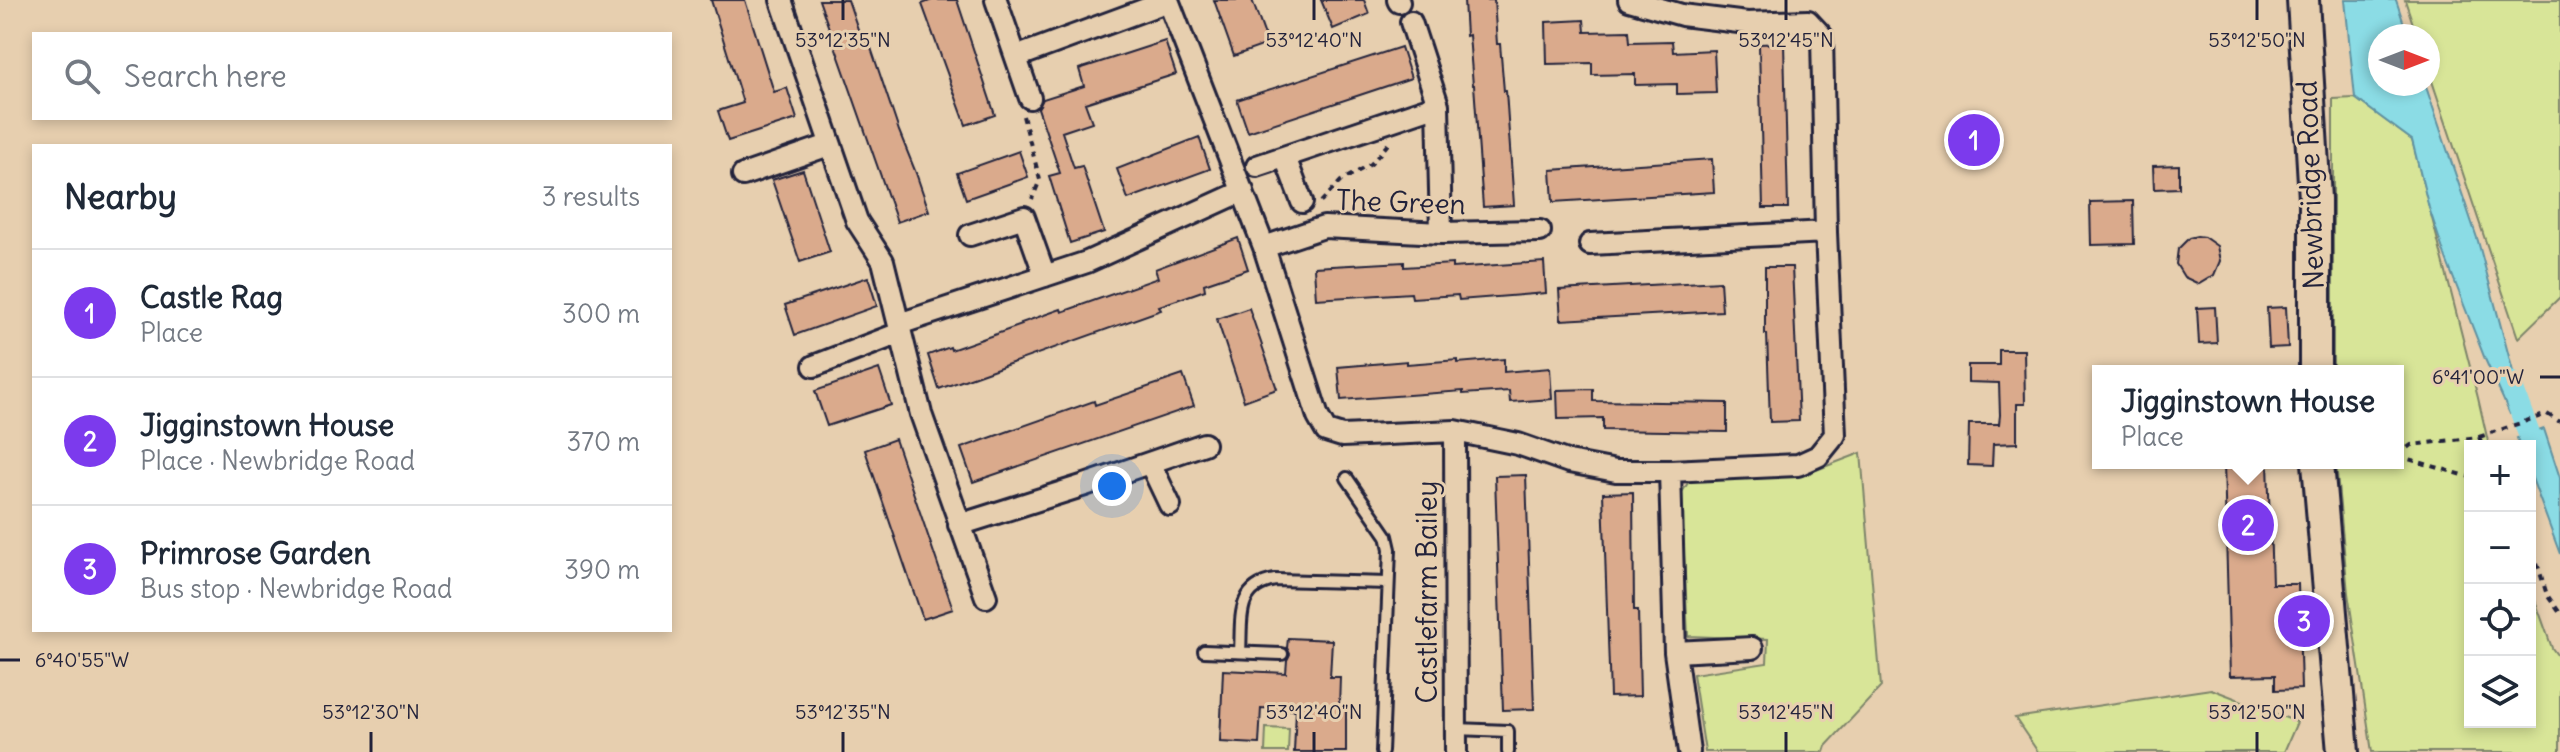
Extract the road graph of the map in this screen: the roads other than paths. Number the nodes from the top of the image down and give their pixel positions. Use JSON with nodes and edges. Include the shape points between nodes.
{"nodes":[{"id":1,"x":781,"y":0,"type":"edge"},
{"id":2,"x":996,"y":0,"type":"edge"},
{"id":3,"x":1168,"y":0,"type":"edge"},
{"id":4,"x":1629,"y":0,"type":"edge"},
{"id":5,"x":2303,"y":0,"type":"edge"},
{"id":6,"x":1411,"y":22,"type":"dead end"},
{"id":7,"x":1016,"y":57,"type":"junction"},
{"id":8,"x":1030,"y":98,"type":"road end"},
{"id":9,"x":1438,"y":105,"type":"junction"},
{"id":10,"x":829,"y":145,"type":"junction"},
{"id":11,"x":1285,"y":157,"type":"junction"},
{"id":12,"x":1257,"y":166,"type":"dead end"},
{"id":13,"x":743,"y":175,"type":"dead end"},
{"id":14,"x":1243,"y":191,"type":"junction"},
{"id":15,"x":1310,"y":203,"type":"road end"},
{"id":16,"x":1540,"y":231,"type":"dead end"},
{"id":17,"x":1826,"y":232,"type":"junction"},
{"id":18,"x":1441,"y":233,"type":"junction"},
{"id":19,"x":970,"y":235,"type":"dead end"},
{"id":20,"x":1590,"y":244,"type":"dead end"},
{"id":21,"x":1264,"y":247,"type":"junction"},
{"id":22,"x":1045,"y":276,"type":"junction"},
{"id":23,"x":900,"y":328,"type":"junction"},
{"id":24,"x":2315,"y":365,"type":"edge"},
{"id":25,"x":814,"y":366,"type":"dead end"},
{"id":26,"x":1455,"y":431,"type":"junction"},
{"id":27,"x":1204,"y":444,"type":"dead end"},
{"id":28,"x":1150,"y":463,"type":"junction"},
{"id":29,"x":2319,"y":469,"type":"edge"},
{"id":30,"x":1670,"y":471,"type":"junction"},
{"id":31,"x":1347,"y":478,"type":"dead end"},
{"id":32,"x":1170,"y":505,"type":"dead end"},
{"id":33,"x":959,"y":525,"type":"junction"},
{"id":34,"x":1388,"y":583,"type":"junction"},
{"id":35,"x":986,"y":597,"type":"dead end"},
{"id":36,"x":1752,"y":648,"type":"dead end"},
{"id":37,"x":1204,"y":651,"type":"dead end"},
{"id":38,"x":1240,"y":652,"type":"junction"},
{"id":39,"x":1675,"y":652,"type":"junction"},
{"id":40,"x":1282,"y":654,"type":"dead end"},
{"id":41,"x":1456,"y":729,"type":"junction"},
{"id":42,"x":1382,"y":752,"type":"edge"},
{"id":43,"x":1456,"y":752,"type":"edge"},
{"id":44,"x":1508,"y":752,"type":"edge"},
{"id":45,"x":1689,"y":752,"type":"edge"},
{"id":46,"x":2343,"y":752,"type":"edge"}],
"edges":[{"from":1,"to":10,"type":"street"},
{"from":2,"to":7,"type":"street"},
{"from":3,"to":7,"type":"street"},
{"from":3,"to":14,"type":"street"},
{"from":4,"to":17,"type":"street","via":[[1682,15],[1747,23],[1808,21],[1822,36]]},
{"from":5,"to":24,"type":"main road","name":"Newbridge Road","via":[[2315,199]]},
{"from":6,"to":9,"type":"street"},
{"from":7,"to":8,"type":"street"},
{"from":9,"to":11,"type":"street"},
{"from":9,"to":18,"type":"street"},
{"from":10,"to":13,"type":"street"},
{"from":10,"to":23,"type":"street","via":[[857,221],[883,261]]},
{"from":11,"to":12,"type":"street"},
{"from":11,"to":15,"type":"street"},
{"from":14,"to":21,"type":"street"},
{"from":14,"to":22,"type":"street"},
{"from":16,"to":18,"type":"street","name":"The Green"},
{"from":17,"to":20,"type":"street"},
{"from":17,"to":30,"type":"street","via":[[1835,435],[1818,456],[1798,465]]},
{"from":18,"to":21,"type":"street","name":"The Green","via":[[1324,227]]},
{"from":19,"to":22,"type":"street","via":[[1024,217]]},
{"from":21,"to":26,"type":"street","via":[[1326,431],[1342,436]]},
{"from":22,"to":23,"type":"street"},
{"from":23,"to":25,"type":"street"},
{"from":23,"to":33,"type":"street","via":[[921,414]]},
{"from":26,"to":30,"type":"street","via":[[1616,471]]},
{"from":26,"to":41,"type":"street","name":"Castlefarm Bailey"},
{"from":27,"to":28,"type":"street"},
{"from":28,"to":32,"type":"street"},
{"from":28,"to":33,"type":"street"},
{"from":29,"to":46,"type":"main road"},
{"from":30,"to":39,"type":"street"},
{"from":31,"to":34,"type":"lane","via":[[1387,536]]},
{"from":33,"to":35,"type":"street"},
{"from":34,"to":38,"type":"lane","via":[[1262,582],[1241,609]]},
{"from":34,"to":42,"type":"lane"},
{"from":36,"to":39,"type":"street"},
{"from":37,"to":38,"type":"lane"},
{"from":38,"to":40,"type":"lane"},
{"from":39,"to":45,"type":"street"},
{"from":41,"to":43,"type":"street","name":"Castlefarm Bailey"},
{"from":41,"to":44,"type":"lane","via":[[1508,731]]}]}
